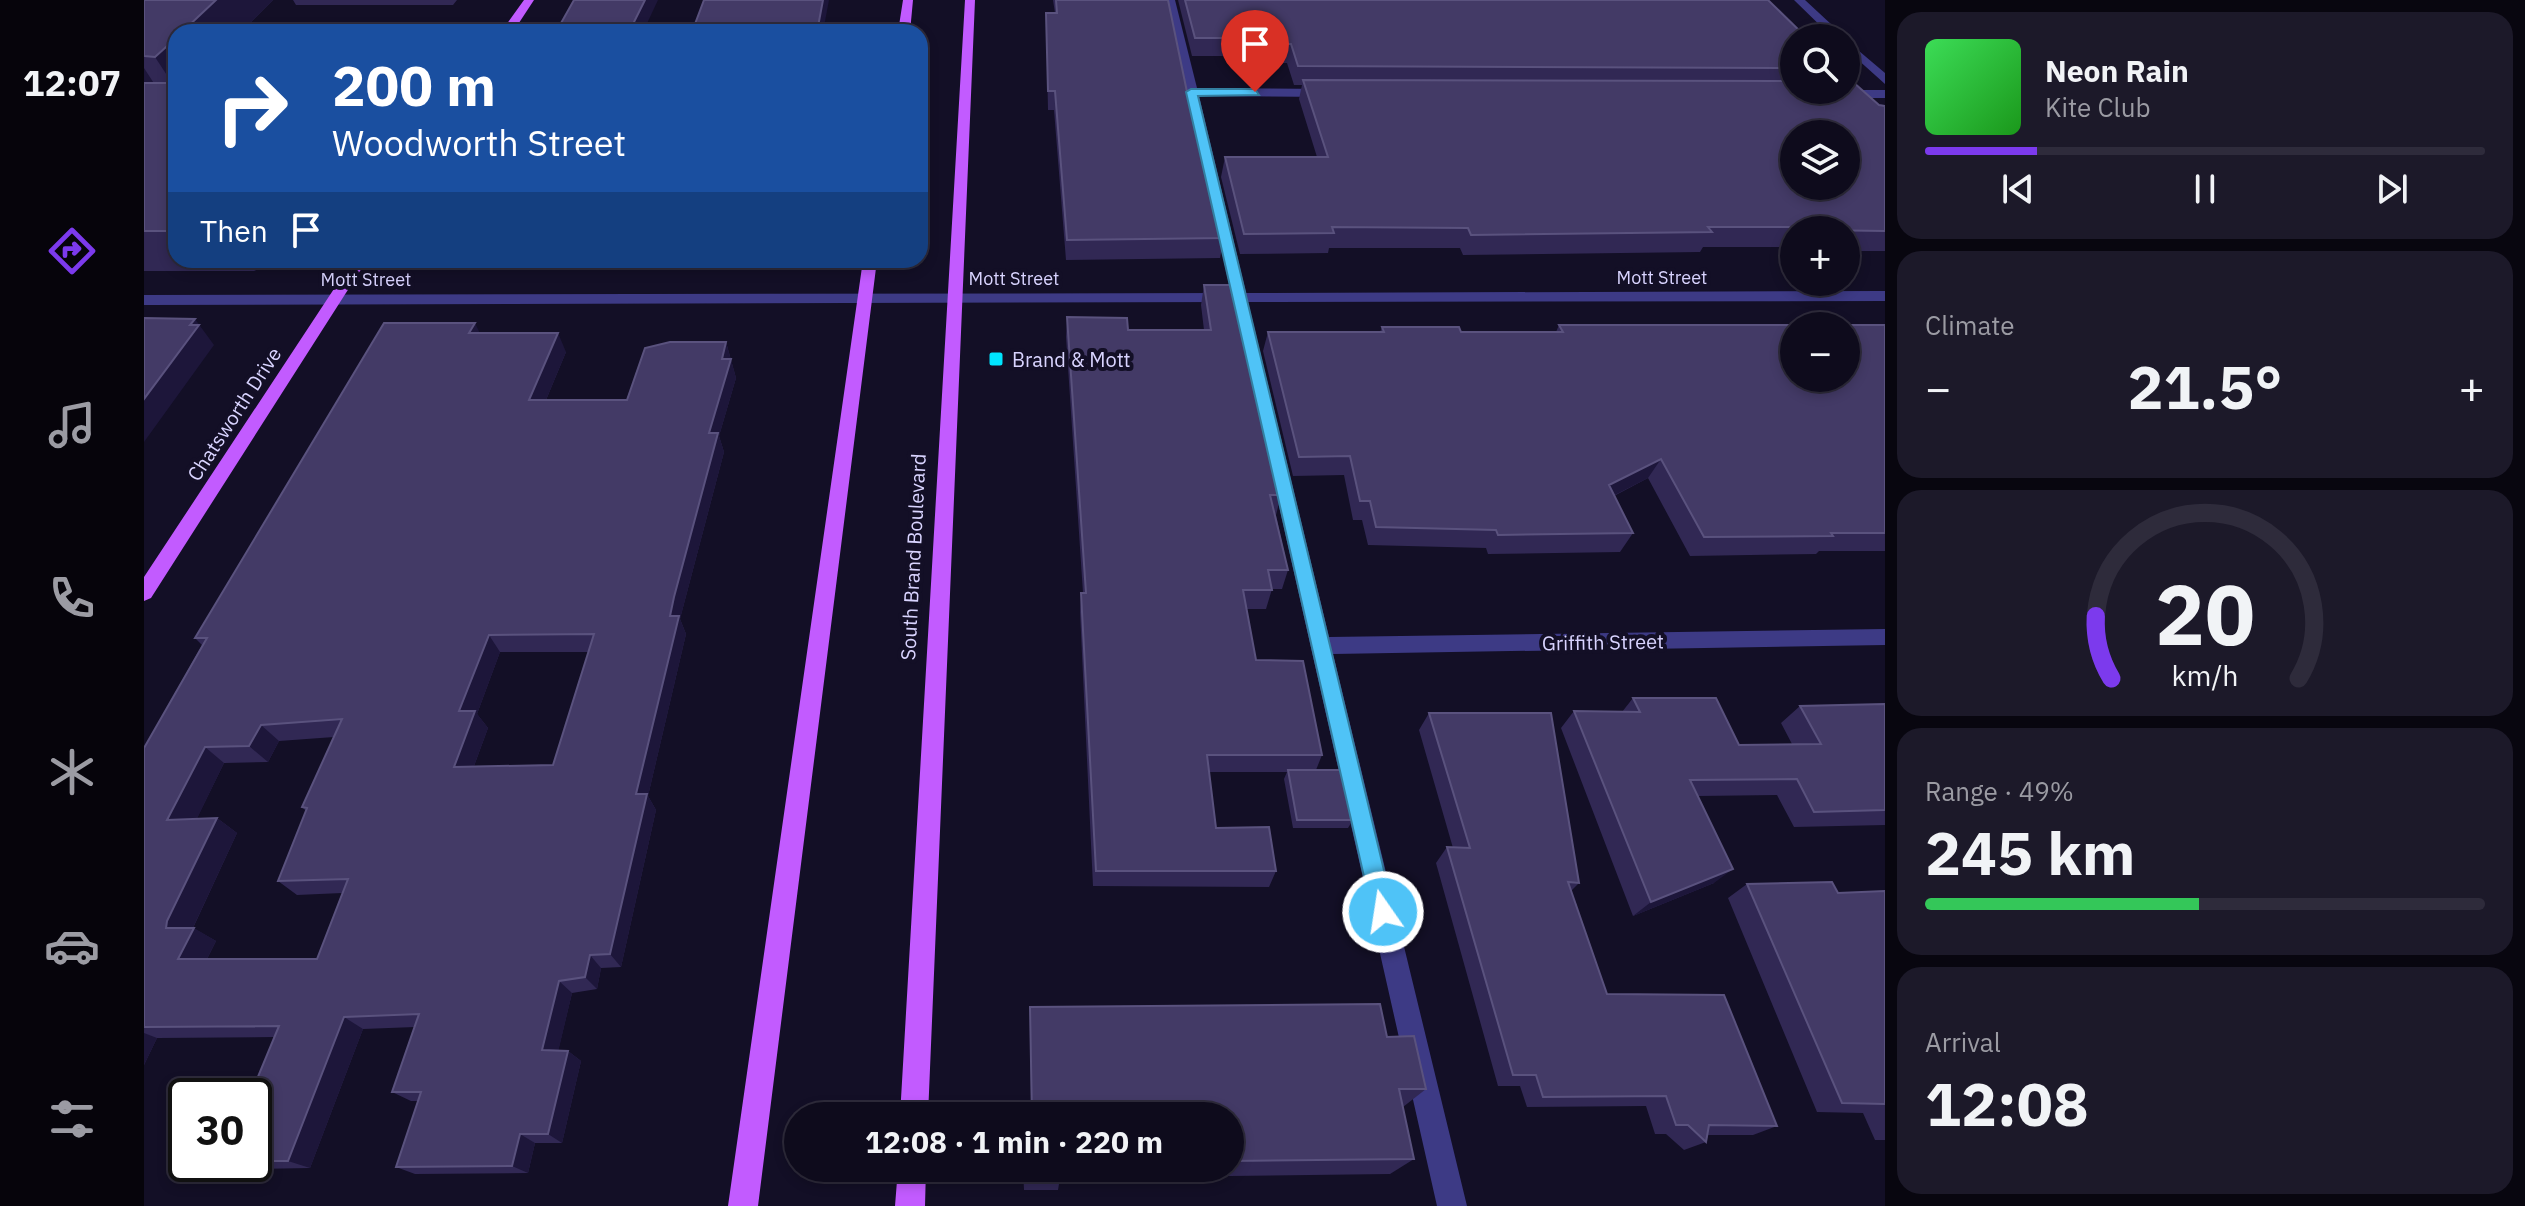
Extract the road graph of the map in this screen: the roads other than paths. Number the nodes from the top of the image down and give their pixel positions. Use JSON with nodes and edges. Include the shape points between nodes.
{"nodes":[{"id":1,"x":529,"y":0,"type":"edge"},
{"id":2,"x":908,"y":0,"type":"edge"},
{"id":3,"x":970,"y":0,"type":"edge"},
{"id":4,"x":1170,"y":0,"type":"edge"},
{"id":5,"x":1799,"y":0,"type":"edge"},
{"id":6,"x":512,"y":24,"type":"edge"},
{"id":7,"x":905,"y":24,"type":"edge"},
{"id":8,"x":1825,"y":24,"type":"edge"},
{"id":9,"x":1860,"y":56,"type":"edge"},
{"id":10,"x":1885,"y":80,"type":"edge"},
{"id":11,"x":1191,"y":92,"type":"junction"},
{"id":12,"x":1335,"y":93,"type":"edge"},
{"id":13,"x":1860,"y":94,"type":"edge"},
{"id":14,"x":1885,"y":94,"type":"edge"},
{"id":15,"x":355,"y":268,"type":"edge"},
{"id":16,"x":869,"y":268,"type":"edge"},
{"id":17,"x":1885,"y":296,"type":"edge"},
{"id":18,"x":1239,"y":297,"type":"junction"},
{"id":19,"x":956,"y":298,"type":"junction"},
{"id":20,"x":335,"y":299,"type":"junction"},
{"id":21,"x":144,"y":300,"type":"edge"},
{"id":22,"x":865,"y":300,"type":"junction"},
{"id":23,"x":144,"y":593,"type":"edge"},
{"id":24,"x":1885,"y":637,"type":"edge"},
{"id":25,"x":1320,"y":646,"type":"junction"},
{"id":26,"x":915,"y":1102,"type":"edge"},
{"id":27,"x":911,"y":1182,"type":"edge"},
{"id":28,"x":743,"y":1206,"type":"edge"},
{"id":29,"x":910,"y":1206,"type":"edge"},
{"id":30,"x":1452,"y":1206,"type":"edge"}],
"edges":[{"from":1,"to":6,"type":"main road"},
{"from":2,"to":7,"type":"main road"},
{"from":3,"to":19,"type":"main road","name":"South Brand Boulevard"},
{"from":4,"to":11,"type":"street"},
{"from":5,"to":8,"type":"street"},
{"from":9,"to":10,"type":"street"},
{"from":11,"to":12,"type":"street"},
{"from":11,"to":18,"type":"street"},
{"from":13,"to":14,"type":"street"},
{"from":15,"to":20,"type":"main road","name":"Chatsworth Drive"},
{"from":16,"to":22,"type":"main road"},
{"from":17,"to":18,"type":"street","name":"Mott Street"},
{"from":18,"to":19,"type":"street","name":"Mott Street"},
{"from":18,"to":25,"type":"street"},
{"from":19,"to":22,"type":"street","name":"Mott Street"},
{"from":19,"to":26,"type":"main road","name":"South Brand Boulevard"},
{"from":20,"to":21,"type":"street","name":"Mott Street"},
{"from":20,"to":22,"type":"street","name":"Mott Street"},
{"from":20,"to":23,"type":"main road","name":"Chatsworth Drive"},
{"from":22,"to":28,"type":"main road"},
{"from":24,"to":25,"type":"street","name":"Griffith Street"},
{"from":25,"to":30,"type":"street"},
{"from":27,"to":29,"type":"main road"}]}
